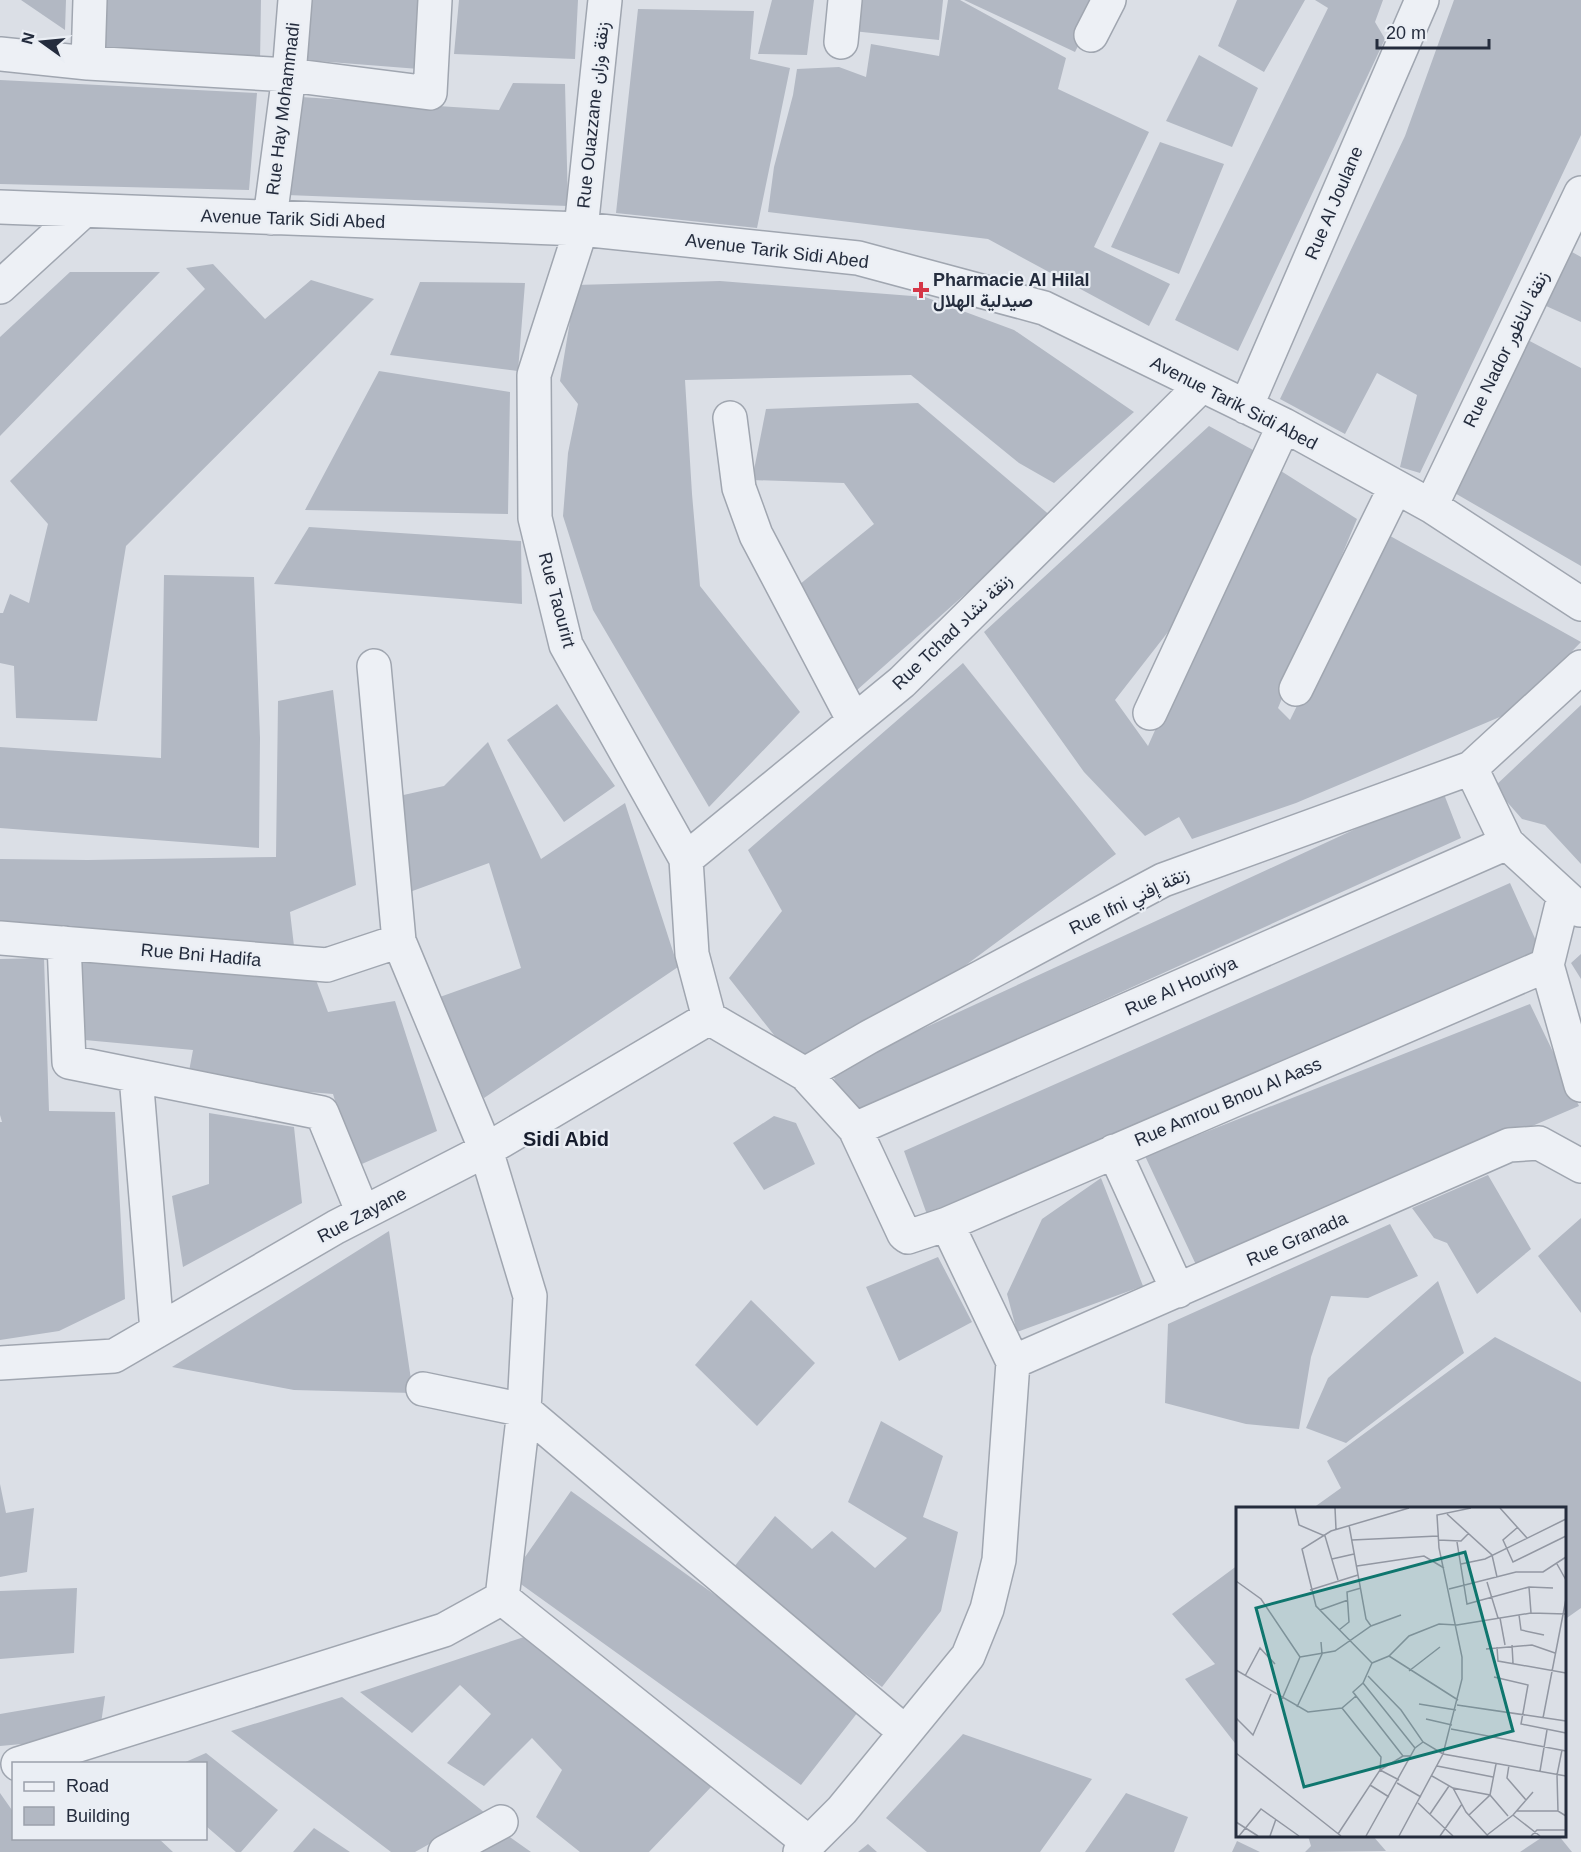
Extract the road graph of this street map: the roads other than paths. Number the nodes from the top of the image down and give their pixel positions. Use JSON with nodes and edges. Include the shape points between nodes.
{"nodes":[{"id":1,"x":90,"y":0,"type":"edge"},
{"id":2,"x":295,"y":0,"type":"edge"},
{"id":3,"x":435,"y":0,"type":"edge"},
{"id":4,"x":605,"y":0,"type":"edge"},
{"id":5,"x":845,"y":0,"type":"edge"},
{"id":6,"x":1109,"y":0,"type":"edge"},
{"id":7,"x":1422,"y":0,"type":"edge"},
{"id":8,"x":1091,"y":35,"type":"dead end"},
{"id":9,"x":841,"y":42,"type":"dead end"},
{"id":10,"x":0,"y":54,"type":"edge"},
{"id":11,"x":88,"y":63,"type":"junction"},
{"id":12,"x":289,"y":75,"type":"junction"},
{"id":13,"x":1581,"y":193,"type":"edge"},
{"id":14,"x":0,"y":207,"type":"edge"},
{"id":15,"x":82,"y":212,"type":"junction"},
{"id":16,"x":270,"y":218,"type":"junction"},
{"id":17,"x":581,"y":229,"type":"junction"},
{"id":18,"x":0,"y":287,"type":"edge"},
{"id":19,"x":1201,"y":386,"type":"junction"},
{"id":20,"x":1246,"y":407,"type":"junction"},
{"id":21,"x":730,"y":418,"type":"dead end"},
{"id":22,"x":1284,"y":425,"type":"junction"},
{"id":23,"x":1395,"y":488,"type":"junction"},
{"id":24,"x":1431,"y":506,"type":"junction"},
{"id":25,"x":1581,"y":604,"type":"edge"},
{"id":26,"x":374,"y":666,"type":"dead end"},
{"id":27,"x":1581,"y":667,"type":"edge"},
{"id":28,"x":1296,"y":689,"type":"dead end"},
{"id":29,"x":1150,"y":712,"type":"dead end"},
{"id":30,"x":854,"y":722,"type":"junction"},
{"id":31,"x":1471,"y":768,"type":"junction"},
{"id":32,"x":1507,"y":843,"type":"junction"},
{"id":33,"x":686,"y":859,"type":"junction"},
{"id":34,"x":1573,"y":904,"type":"edge"},
{"id":35,"x":0,"y":938,"type":"edge"},
{"id":36,"x":399,"y":941,"type":"junction"},
{"id":37,"x":64,"y":943,"type":"junction"},
{"id":38,"x":1547,"y":965,"type":"junction"},
{"id":39,"x":709,"y":1018,"type":"junction"},
{"id":40,"x":805,"y":1074,"type":"junction"},
{"id":41,"x":136,"y":1076,"type":"junction"},
{"id":42,"x":1581,"y":1085,"type":"edge"},
{"id":43,"x":855,"y":1129,"type":"junction"},
{"id":44,"x":486,"y":1150,"type":"junction"},
{"id":45,"x":1114,"y":1151,"type":"junction"},
{"id":46,"x":1581,"y":1166,"type":"edge"},
{"id":47,"x":363,"y":1213,"type":"junction"},
{"id":48,"x":947,"y":1224,"type":"junction"},
{"id":49,"x":1178,"y":1291,"type":"junction"},
{"id":50,"x":157,"y":1331,"type":"junction"},
{"id":51,"x":1013,"y":1362,"type":"junction"},
{"id":52,"x":0,"y":1364,"type":"edge"},
{"id":53,"x":423,"y":1389,"type":"dead end"},
{"id":54,"x":524,"y":1410,"type":"junction"},
{"id":55,"x":502,"y":1598,"type":"junction"},
{"id":56,"x":905,"y":1732,"type":"junction"},
{"id":57,"x":24,"y":1762,"type":"edge"},
{"id":58,"x":501,"y":1822,"type":"dead end"},
{"id":59,"x":805,"y":1848,"type":"edge"},
{"id":60,"x":445,"y":1852,"type":"edge"}],
"edges":[{"from":1,"to":11,"type":"street"},
{"from":2,"to":12,"type":"street","name":"Rue Hay Mohammadi"},
{"from":3,"to":12,"type":"street","via":[[430,93]]},
{"from":4,"to":17,"type":"street","name":"Rue Ouazzane زنقة وزان"},
{"from":5,"to":9,"type":"street"},
{"from":6,"to":8,"type":"street"},
{"from":7,"to":20,"type":"street","name":"Rue Al Joulane"},
{"from":10,"to":11,"type":"street"},
{"from":11,"to":12,"type":"street"},
{"from":12,"to":16,"type":"street","name":"Rue Hay Mohammadi"},
{"from":13,"to":24,"type":"street","name":"Rue Nador زنقة الناظور"},
{"from":14,"to":15,"type":"street","name":"Avenue Tarik Sidi Abed"},
{"from":15,"to":16,"type":"street","name":"Avenue Tarik Sidi Abed"},
{"from":15,"to":18,"type":"street"},
{"from":16,"to":17,"type":"street","name":"Avenue Tarik Sidi Abed"},
{"from":17,"to":19,"type":"street","name":"Avenue Tarik Sidi Abed","via":[[858,258],[1044,308]]},
{"from":17,"to":33,"type":"street","name":"Rue Taourirt","via":[[534,375],[535,518],[566,645]]},
{"from":19,"to":20,"type":"street","name":"Avenue Tarik Sidi Abed"},
{"from":19,"to":30,"type":"street","name":"Rue Tchad زنقة نشاد","via":[[902,682]]},
{"from":20,"to":22,"type":"street","name":"Avenue Tarik Sidi Abed"},
{"from":21,"to":30,"type":"street","via":[[739,488],[756,535]]},
{"from":22,"to":23,"type":"street","name":"Avenue Tarik Sidi Abed"},
{"from":22,"to":29,"type":"street"},
{"from":23,"to":24,"type":"street","name":"Avenue Tarik Sidi Abed"},
{"from":23,"to":28,"type":"street"},
{"from":24,"to":25,"type":"street","name":"Avenue Tarik Sidi Abed"},
{"from":26,"to":36,"type":"street"},
{"from":27,"to":31,"type":"street"},
{"from":30,"to":33,"type":"street","name":"Rue Tchad زنقة نشاد"},
{"from":31,"to":32,"type":"street"},
{"from":31,"to":40,"type":"street","name":"Rue Ifni زنقة إفني","via":[[1163,880]]},
{"from":32,"to":34,"type":"street"},
{"from":32,"to":43,"type":"street","name":"Rue Al Houriya"},
{"from":33,"to":39,"type":"street","name":"Rue Taourirt","via":[[692,954]]},
{"from":34,"to":38,"type":"street"},
{"from":35,"to":37,"type":"street","name":"Rue Bni Hadifa"},
{"from":36,"to":37,"type":"street","name":"Rue Bni Hadifa","via":[[327,965]]},
{"from":36,"to":44,"type":"street"},
{"from":37,"to":41,"type":"street","via":[[69,1062]]},
{"from":38,"to":42,"type":"street"},
{"from":38,"to":45,"type":"street","name":"Rue Amrou Bnou Al Aass"},
{"from":39,"to":40,"type":"street"},
{"from":39,"to":44,"type":"street","name":"Rue Zayane"},
{"from":40,"to":43,"type":"street"},
{"from":41,"to":47,"type":"street","via":[[322,1113]]},
{"from":41,"to":50,"type":"street"},
{"from":43,"to":48,"type":"street","name":"Rue Amrou Bnou Al Aass","via":[[904,1234],[908,1237]]},
{"from":44,"to":47,"type":"street","name":"Rue Zayane"},
{"from":44,"to":54,"type":"street","via":[[530,1296]]},
{"from":45,"to":48,"type":"street","name":"Rue Amrou Bnou Al Aass"},
{"from":45,"to":49,"type":"street"},
{"from":46,"to":49,"type":"street","name":"Rue Granada","via":[[1539,1143],[1509,1145]]},
{"from":47,"to":50,"type":"street","name":"Rue Zayane"},
{"from":48,"to":51,"type":"street"},
{"from":49,"to":51,"type":"street","name":"Rue Granada"},
{"from":50,"to":52,"type":"street","name":"Rue Zayane","via":[[114,1356]]},
{"from":51,"to":56,"type":"street","via":[[999,1560],[987,1609],[968,1656]]},
{"from":53,"to":54,"type":"street"},
{"from":54,"to":55,"type":"street"},
{"from":54,"to":56,"type":"street"},
{"from":55,"to":57,"type":"street","via":[[444,1630]]},
{"from":55,"to":59,"type":"street"},
{"from":56,"to":59,"type":"street","via":[[842,1810]]},
{"from":58,"to":60,"type":"street"}]}
